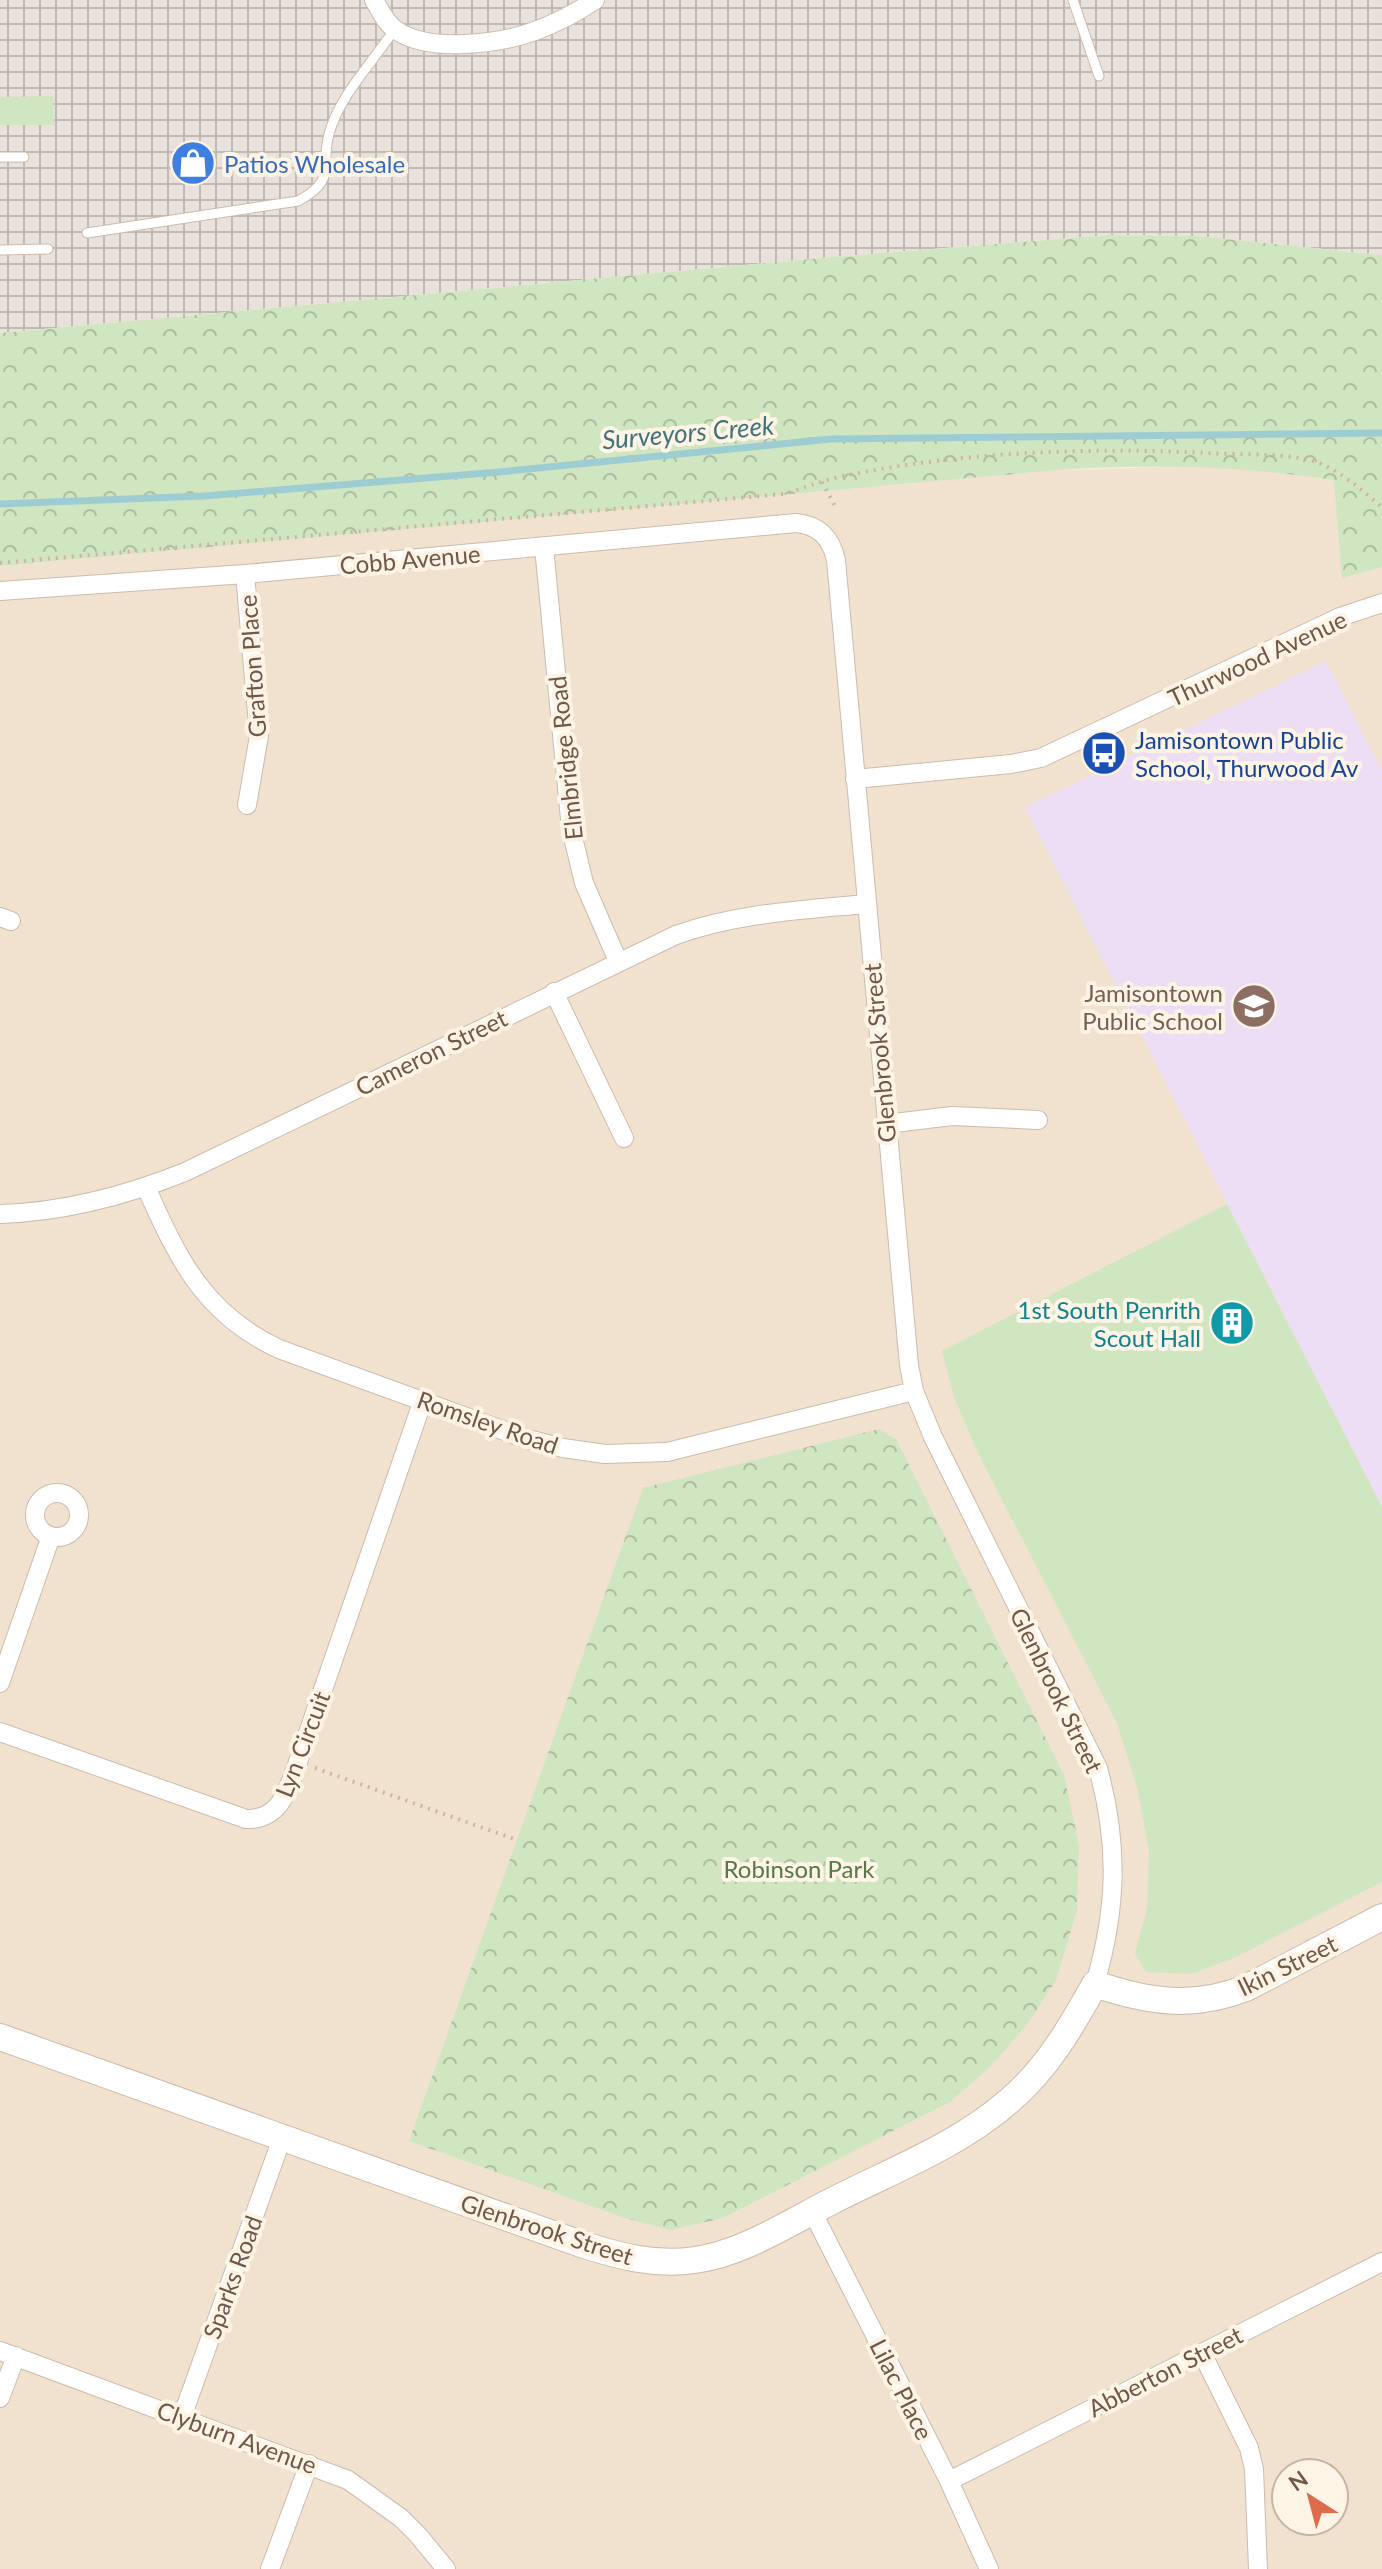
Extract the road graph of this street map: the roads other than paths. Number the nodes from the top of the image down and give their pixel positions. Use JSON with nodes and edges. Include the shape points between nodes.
{"nodes":[{"id":1,"x":374,"y":0,"type":"edge"},
{"id":2,"x":595,"y":0,"type":"edge"},
{"id":3,"x":1073,"y":0,"type":"edge"},
{"id":4,"x":394,"y":30,"type":"junction"},
{"id":5,"x":1099,"y":76,"type":"dead end"},
{"id":6,"x":0,"y":157,"type":"edge"},
{"id":7,"x":24,"y":157,"type":"dead end"},
{"id":8,"x":87,"y":233,"type":"dead end"},
{"id":9,"x":48,"y":249,"type":"dead end"},
{"id":10,"x":0,"y":250,"type":"edge"},
{"id":11,"x":818,"y":528,"type":"joint"},
{"id":12,"x":544,"y":547,"type":"junction"},
{"id":13,"x":245,"y":574,"type":"junction"},
{"id":14,"x":0,"y":591,"type":"edge"},
{"id":15,"x":1382,"y":603,"type":"edge"},
{"id":16,"x":855,"y":779,"type":"junction"},
{"id":17,"x":247,"y":805,"type":"dead end"},
{"id":18,"x":866,"y":904,"type":"junction"},
{"id":19,"x":618,"y":961,"type":"junction"},
{"id":20,"x":554,"y":992,"type":"junction"},
{"id":21,"x":1038,"y":1120,"type":"dead end"},
{"id":22,"x":886,"y":1124,"type":"junction"},
{"id":23,"x":624,"y":1138,"type":"dead end"},
{"id":24,"x":146,"y":1187,"type":"junction"},
{"id":25,"x":0,"y":1214,"type":"edge"},
{"id":26,"x":914,"y":1391,"type":"junction"},
{"id":27,"x":423,"y":1400,"type":"junction"},
{"id":28,"x":51,"y":1536,"type":"dead end"},
{"id":29,"x":0,"y":1683,"type":"edge"},
{"id":30,"x":0,"y":1732,"type":"edge"},
{"id":31,"x":1382,"y":1917,"type":"edge"},
{"id":32,"x":1095,"y":1984,"type":"junction"},
{"id":33,"x":0,"y":2037,"type":"edge"},
{"id":34,"x":282,"y":2138,"type":"junction"},
{"id":35,"x":812,"y":2211,"type":"junction"},
{"id":36,"x":1382,"y":2262,"type":"edge"},
{"id":37,"x":8,"y":2353,"type":"edge"},
{"id":38,"x":1202,"y":2353,"type":"junction"},
{"id":39,"x":0,"y":2398,"type":"edge"},
{"id":40,"x":182,"y":2417,"type":"junction"},
{"id":41,"x":309,"y":2464,"type":"junction"},
{"id":42,"x":949,"y":2481,"type":"junction"},
{"id":43,"x":270,"y":2569,"type":"edge"},
{"id":44,"x":446,"y":2569,"type":"edge"},
{"id":45,"x":989,"y":2569,"type":"edge"},
{"id":46,"x":1258,"y":2569,"type":"edge"}],
"edges":[{"from":1,"to":4,"type":"street"},
{"from":2,"to":4,"type":"street","via":[[531,32],[482,42],[421,42]]},
{"from":3,"to":5,"type":"lane"},
{"from":4,"to":8,"type":"lane","via":[[336,115],[325,179],[314,192],[298,201]]},
{"from":6,"to":7,"type":"lane"},
{"from":9,"to":10,"type":"lane"},
{"from":11,"to":12,"type":"street","name":"Cobb Avenue","via":[[796,523]]},
{"from":11,"to":16,"type":"street","name":"Glenbrook Street","via":[[836,560]]},
{"from":12,"to":13,"type":"street","name":"Cobb Avenue"},
{"from":12,"to":19,"type":"street","name":"Elmbridge Road","via":[[571,829],[584,883]]},
{"from":13,"to":14,"type":"street","name":"Cobb Avenue"},
{"from":13,"to":17,"type":"street","name":"Grafton Place","via":[[259,736]]},
{"from":15,"to":16,"type":"street","name":"Thurwood Avenue","via":[[1340,617],[1041,758]]},
{"from":16,"to":18,"type":"street","name":"Glenbrook Street"},
{"from":18,"to":19,"type":"street","name":"Cameron Street","via":[[714,922]]},
{"from":18,"to":22,"type":"street","name":"Glenbrook Street"},
{"from":19,"to":20,"type":"street","name":"Cameron Street"},
{"from":20,"to":23,"type":"street"},
{"from":20,"to":24,"type":"street","name":"Cameron Street"},
{"from":21,"to":22,"type":"street","via":[[981,1115]]},
{"from":22,"to":26,"type":"street","name":"Glenbrook Street"},
{"from":24,"to":25,"type":"street","name":"Cameron Street","via":[[64,1208]]},
{"from":24,"to":27,"type":"street","name":"Romsley Road","via":[[188,1273],[236,1325],[279,1349]]},
{"from":26,"to":27,"type":"street","name":"Romsley Road","via":[[645,1455],[543,1443]]},
{"from":26,"to":32,"type":"street","name":"Glenbrook Street","via":[[1098,1768],[1114,1856],[1113,1906]]},
{"from":27,"to":30,"type":"street","name":"Lyn Circuit","via":[[298,1762],[276,1810],[246,1819]]},
{"from":28,"to":29,"type":"street"},
{"from":31,"to":32,"type":"street","name":"Ikin Street","via":[[1226,1995],[1158,2001]]},
{"from":32,"to":35,"type":"street","name":"Glenbrook Street","via":[[1058,2048],[1009,2102],[949,2142]]},
{"from":33,"to":34,"type":"street","name":"Glenbrook Street"},
{"from":34,"to":35,"type":"street","name":"Glenbrook Street","via":[[638,2260],[711,2257]]},
{"from":34,"to":40,"type":"street","name":"Sparks Road"},
{"from":35,"to":42,"type":"street","name":"Lilac Place"},
{"from":36,"to":38,"type":"street","name":"Abberton Street"},
{"from":37,"to":39,"type":"street"},
{"from":37,"to":40,"type":"street","name":"Clyburn Avenue"},
{"from":38,"to":42,"type":"street","name":"Abberton Street"},
{"from":38,"to":46,"type":"street","via":[[1249,2448]]},
{"from":40,"to":41,"type":"street","name":"Clyburn Avenue"},
{"from":41,"to":43,"type":"street"},
{"from":41,"to":44,"type":"street","name":"Clyburn Avenue","via":[[348,2480],[384,2504]]},
{"from":42,"to":45,"type":"street","name":"Lilac Place"}]}
